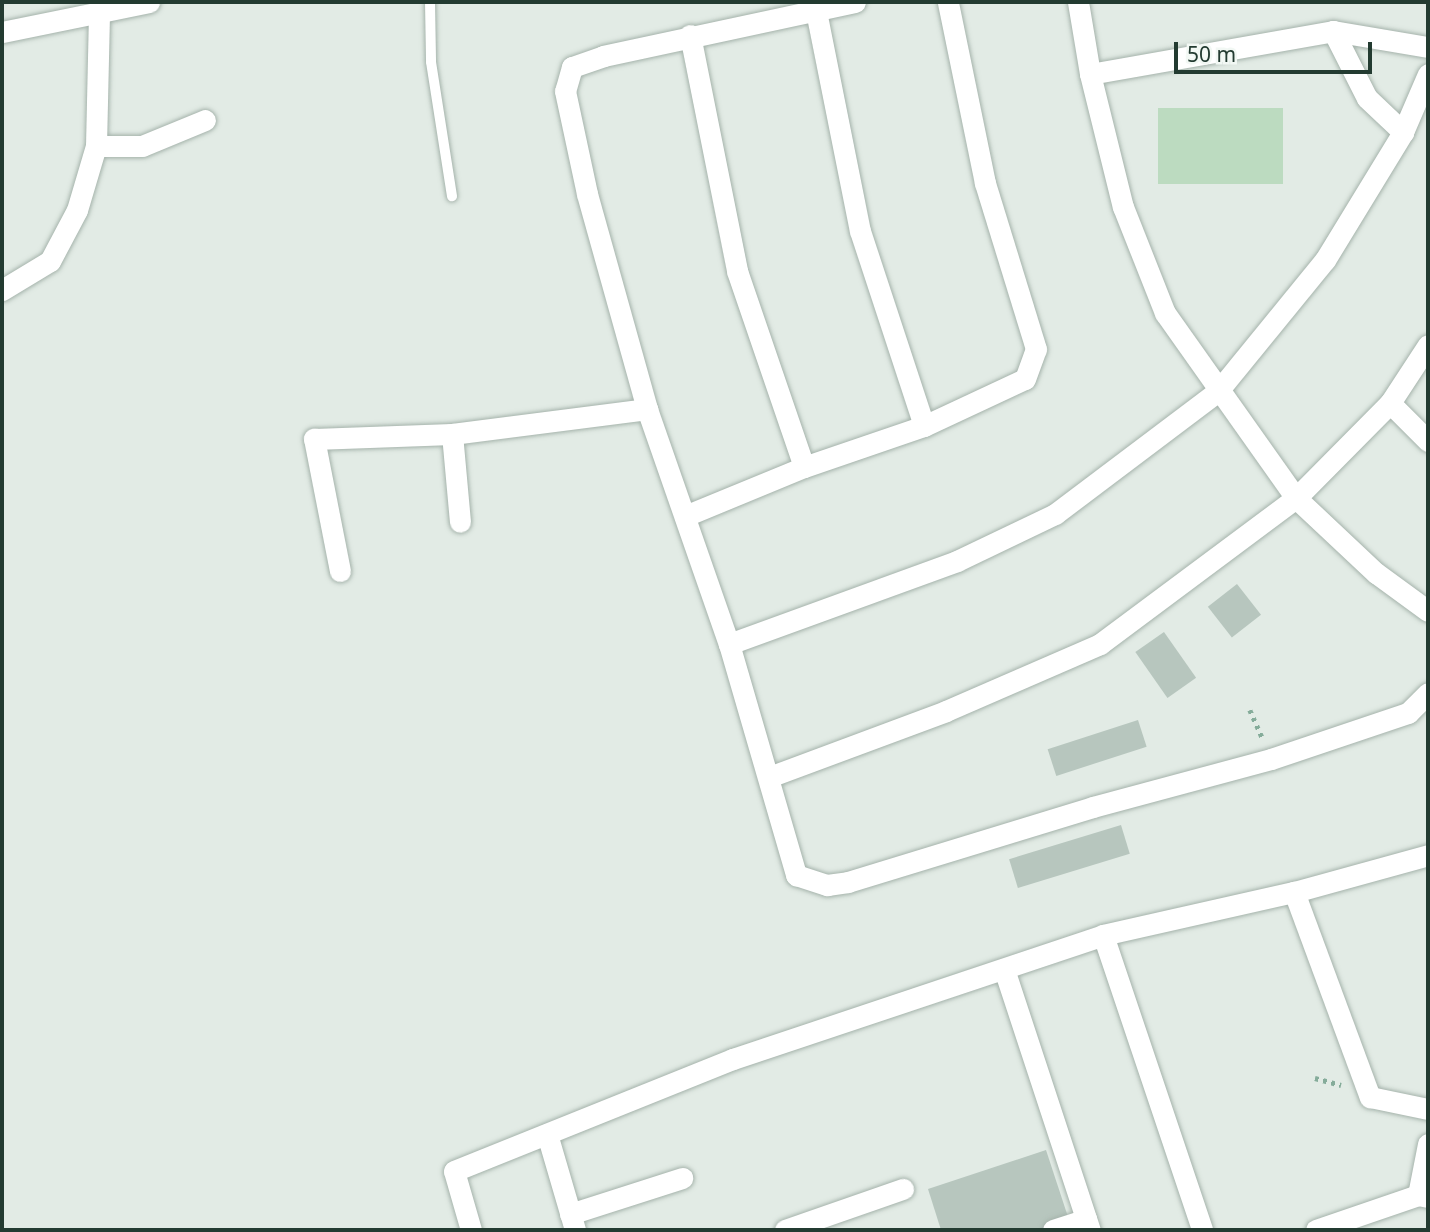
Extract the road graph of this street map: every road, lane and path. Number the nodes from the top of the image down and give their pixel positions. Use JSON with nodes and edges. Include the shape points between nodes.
{"nodes":[{"id":1,"x":149,"y":2,"type":"edge"},
{"id":2,"x":430,"y":2,"type":"edge"},
{"id":3,"x":855,"y":2,"type":"edge"},
{"id":4,"x":948,"y":2,"type":"edge"},
{"id":5,"x":1078,"y":2,"type":"edge"},
{"id":6,"x":58,"y":10,"type":"edge"},
{"id":7,"x":816,"y":11,"type":"junction"},
{"id":8,"x":99,"y":13,"type":"junction"},
{"id":9,"x":2,"y":32,"type":"edge"},
{"id":10,"x":1333,"y":32,"type":"junction"},
{"id":11,"x":691,"y":35,"type":"junction"},
{"id":12,"x":1428,"y":47,"type":"edge"},
{"id":13,"x":1090,"y":74,"type":"junction"},
{"id":14,"x":1428,"y":74,"type":"edge"},
{"id":15,"x":205,"y":120,"type":"dead end"},
{"id":16,"x":1403,"y":132,"type":"junction"},
{"id":17,"x":96,"y":146,"type":"junction"},
{"id":18,"x":452,"y":196,"type":"dead end"},
{"id":19,"x":2,"y":290,"type":"edge"},
{"id":20,"x":1428,"y":345,"type":"edge"},
{"id":21,"x":1218,"y":391,"type":"junction"},
{"id":22,"x":1390,"y":403,"type":"junction"},
{"id":23,"x":647,"y":409,"type":"junction"},
{"id":24,"x":924,"y":426,"type":"junction"},
{"id":25,"x":452,"y":434,"type":"junction"},
{"id":26,"x":1428,"y":441,"type":"edge"},
{"id":27,"x":804,"y":467,"type":"junction"},
{"id":28,"x":1296,"y":498,"type":"junction"},
{"id":29,"x":684,"y":516,"type":"junction"},
{"id":30,"x":460,"y":522,"type":"dead end"},
{"id":31,"x":340,"y":571,"type":"dead end"},
{"id":32,"x":1428,"y":611,"type":"edge"},
{"id":33,"x":729,"y":644,"type":"junction"},
{"id":34,"x":1428,"y":693,"type":"edge"},
{"id":35,"x":1250,"y":710,"type":"dead end"},
{"id":36,"x":1271,"y":759,"type":"junction"},
{"id":37,"x":769,"y":777,"type":"junction"},
{"id":38,"x":1428,"y":855,"type":"edge"},
{"id":39,"x":1294,"y":892,"type":"junction"},
{"id":40,"x":1103,"y":935,"type":"junction"},
{"id":41,"x":1004,"y":969,"type":"junction"},
{"id":42,"x":1428,"y":1108,"type":"edge"},
{"id":43,"x":547,"y":1134,"type":"junction"},
{"id":44,"x":1428,"y":1144,"type":"edge"},
{"id":45,"x":682,"y":1178,"type":"dead end"},
{"id":46,"x":902,"y":1189,"type":"dead end"},
{"id":47,"x":1423,"y":1196,"type":"edge"},
{"id":48,"x":573,"y":1222,"type":"edge"},
{"id":49,"x":1088,"y":1224,"type":"edge"},
{"id":50,"x":471,"y":1230,"type":"edge"},
{"id":51,"x":785,"y":1230,"type":"edge"},
{"id":52,"x":1053,"y":1230,"type":"edge"},
{"id":53,"x":1202,"y":1230,"type":"edge"},
{"id":54,"x":1316,"y":1230,"type":"edge"}],
"edges":[{"from":1,"to":8,"type":"street"},
{"from":2,"to":18,"type":"lane","via":[[431,62]]},
{"from":3,"to":7,"type":"street"},
{"from":4,"to":24,"type":"street","via":[[985,183],[1036,349],[1026,379]]},
{"from":5,"to":13,"type":"street"},
{"from":6,"to":8,"type":"street"},
{"from":6,"to":9,"type":"street"},
{"from":7,"to":11,"type":"street"},
{"from":7,"to":24,"type":"street","via":[[860,231]]},
{"from":8,"to":17,"type":"street"},
{"from":10,"to":12,"type":"street"},
{"from":10,"to":13,"type":"street"},
{"from":10,"to":16,"type":"street","via":[[1367,98]]},
{"from":11,"to":23,"type":"street","via":[[572,67],[565,91],[587,194]]},
{"from":11,"to":27,"type":"street","via":[[737,271]]},
{"from":13,"to":21,"type":"street","via":[[1123,207],[1165,313]]},
{"from":14,"to":16,"type":"street"},
{"from":15,"to":17,"type":"street","via":[[142,146]]},
{"from":16,"to":21,"type":"street","via":[[1325,260]]},
{"from":17,"to":19,"type":"street","via":[[77,210],[50,261]]},
{"from":20,"to":22,"type":"street"},
{"from":21,"to":28,"type":"street"},
{"from":21,"to":33,"type":"street","via":[[1055,514],[957,561]]},
{"from":22,"to":26,"type":"street"},
{"from":22,"to":28,"type":"street"},
{"from":23,"to":25,"type":"street"},
{"from":23,"to":29,"type":"street"},
{"from":24,"to":27,"type":"street"},
{"from":25,"to":30,"type":"street"},
{"from":25,"to":31,"type":"street","via":[[314,439]]},
{"from":27,"to":29,"type":"street"},
{"from":28,"to":32,"type":"street","via":[[1376,573]]},
{"from":28,"to":37,"type":"street","via":[[1100,644],[946,711]]},
{"from":29,"to":33,"type":"street"},
{"from":33,"to":37,"type":"street"},
{"from":34,"to":36,"type":"street","via":[[1408,713]]},
{"from":35,"to":36,"type":"path"},
{"from":36,"to":37,"type":"street","via":[[827,885],[796,875]]},
{"from":38,"to":39,"type":"street"},
{"from":39,"to":40,"type":"street"},
{"from":39,"to":42,"type":"street","via":[[1370,1097]]},
{"from":40,"to":41,"type":"street"},
{"from":40,"to":53,"type":"street"},
{"from":41,"to":43,"type":"street","via":[[733,1059]]},
{"from":41,"to":49,"type":"street"},
{"from":43,"to":48,"type":"street"},
{"from":43,"to":50,"type":"street","via":[[454,1171]]},
{"from":44,"to":47,"type":"street"},
{"from":45,"to":48,"type":"street"},
{"from":46,"to":51,"type":"street"},
{"from":47,"to":54,"type":"street"},
{"from":49,"to":52,"type":"street"}]}
